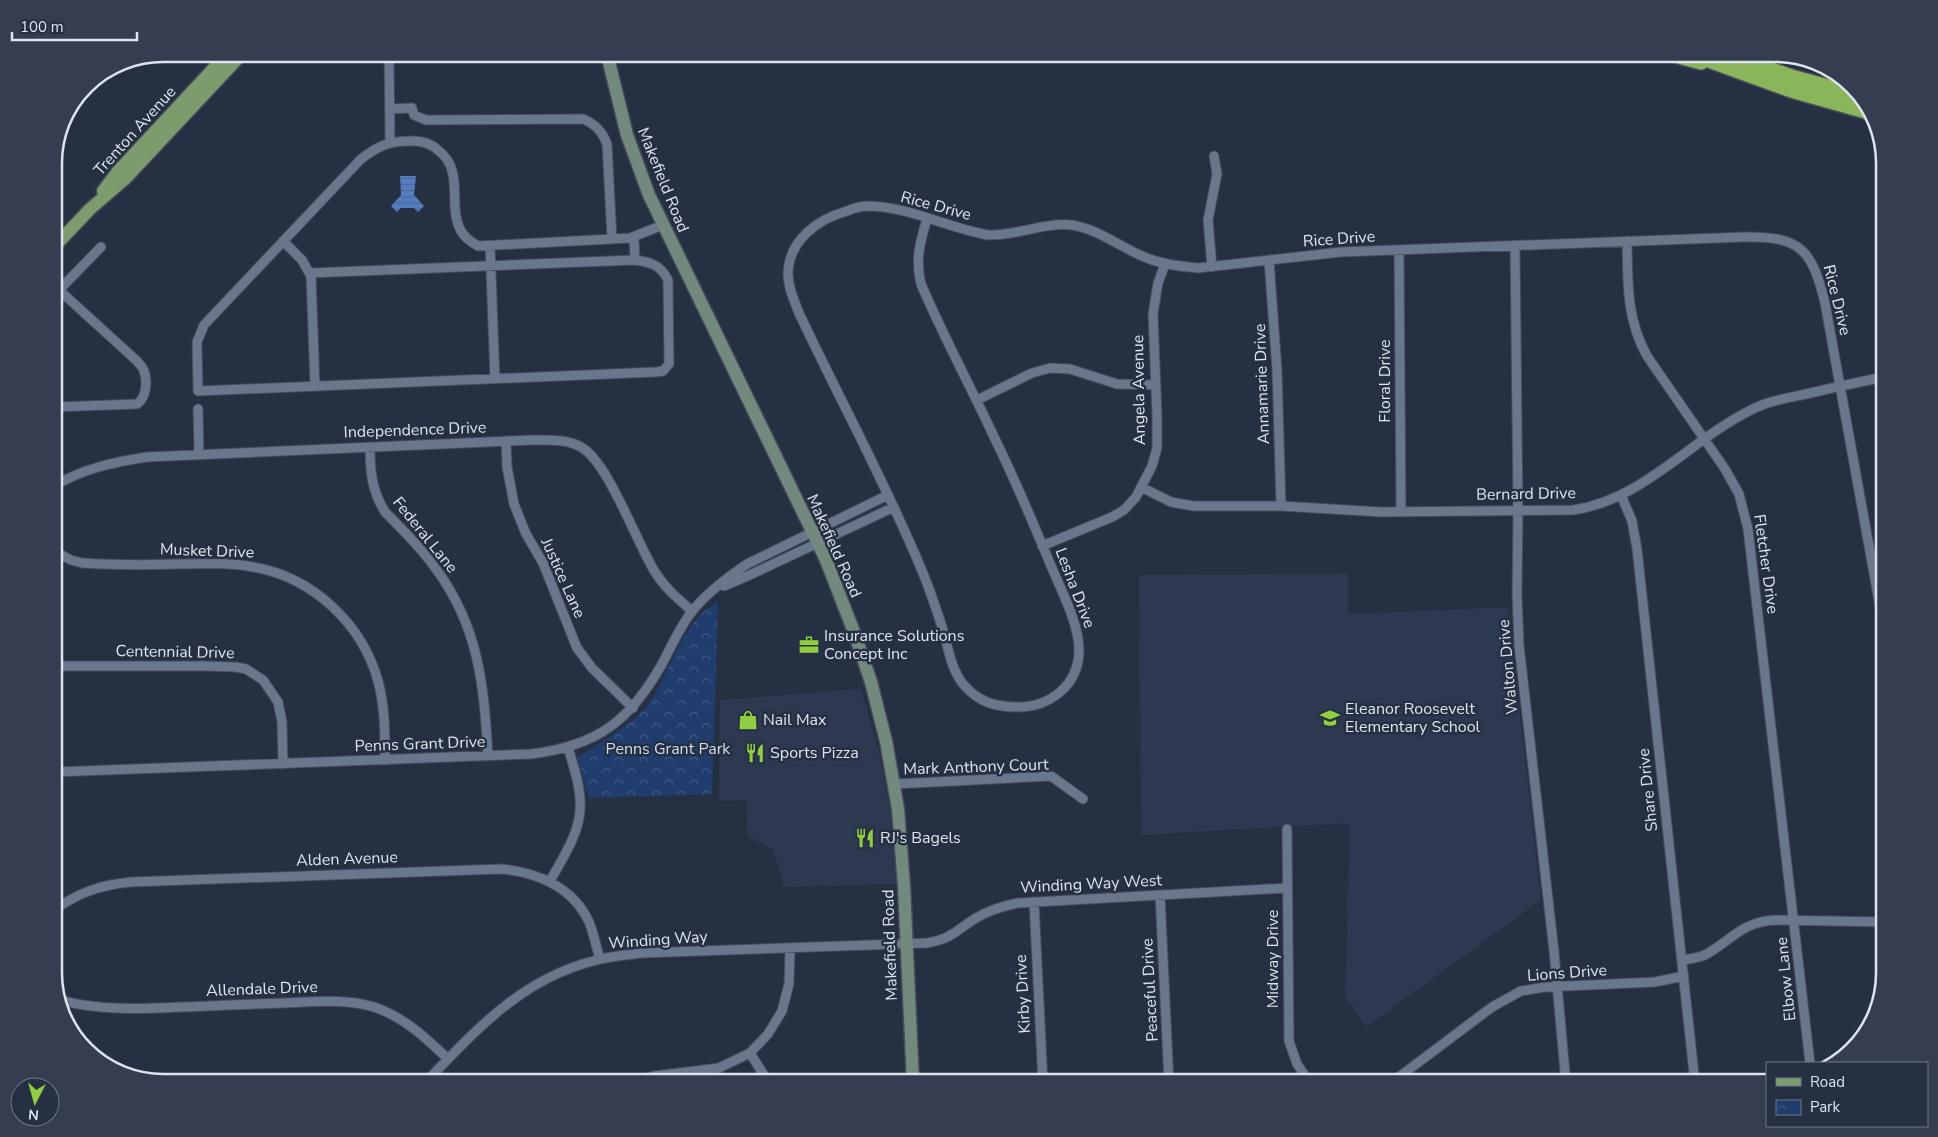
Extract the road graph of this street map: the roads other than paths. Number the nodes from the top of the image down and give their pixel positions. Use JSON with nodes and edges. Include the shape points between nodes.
{"nodes":[{"id":1,"x":220,"y":62,"type":"edge"},
{"id":2,"x":235,"y":62,"type":"edge"},
{"id":3,"x":389,"y":62,"type":"edge"},
{"id":4,"x":609,"y":62,"type":"edge"},
{"id":5,"x":1699,"y":62,"type":"edge"},
{"id":6,"x":1714,"y":62,"type":"edge"},
{"id":7,"x":1748,"y":62,"type":"edge"},
{"id":8,"x":1762,"y":80,"type":"junction"},
{"id":9,"x":1844,"y":91,"type":"edge"},
{"id":10,"x":390,"y":109,"type":"junction"},
{"id":11,"x":1859,"y":109,"type":"edge"},
{"id":12,"x":390,"y":142,"type":"junction"},
{"id":13,"x":1214,"y":156,"type":"dead end"},
{"id":14,"x":90,"y":209,"type":"junction"},
{"id":15,"x":927,"y":219,"type":"junction"},
{"id":16,"x":663,"y":225,"type":"junction"},
{"id":17,"x":634,"y":236,"type":"junction"},
{"id":18,"x":63,"y":238,"type":"edge"},
{"id":19,"x":612,"y":239,"type":"junction"},
{"id":20,"x":283,"y":241,"type":"junction"},
{"id":21,"x":1627,"y":241,"type":"junction"},
{"id":22,"x":1515,"y":245,"type":"junction"},
{"id":23,"x":490,"y":246,"type":"junction"},
{"id":24,"x":100,"y":247,"type":"dead end"},
{"id":25,"x":1399,"y":250,"type":"junction"},
{"id":26,"x":635,"y":260,"type":"junction"},
{"id":27,"x":1269,"y":260,"type":"junction"},
{"id":28,"x":1165,"y":264,"type":"junction"},
{"id":29,"x":492,"y":266,"type":"junction"},
{"id":30,"x":1212,"y":267,"type":"junction"},
{"id":31,"x":310,"y":274,"type":"junction"},
{"id":32,"x":63,"y":287,"type":"edge"},
{"id":33,"x":63,"y":298,"type":"edge"},
{"id":34,"x":495,"y":379,"type":"junction"},
{"id":35,"x":1875,"y":379,"type":"edge"},
{"id":36,"x":1156,"y":384,"type":"junction"},
{"id":37,"x":315,"y":386,"type":"junction"},
{"id":38,"x":1840,"y":386,"type":"junction"},
{"id":39,"x":976,"y":400,"type":"junction"},
{"id":40,"x":63,"y":407,"type":"edge"},
{"id":41,"x":198,"y":409,"type":"dead end"},
{"id":42,"x":1704,"y":439,"type":"junction"},
{"id":43,"x":506,"y":441,"type":"junction"},
{"id":44,"x":370,"y":447,"type":"junction"},
{"id":45,"x":200,"y":454,"type":"junction"},
{"id":46,"x":63,"y":482,"type":"edge"},
{"id":47,"x":1141,"y":487,"type":"junction"},
{"id":48,"x":888,"y":494,"type":"junction"},
{"id":49,"x":1621,"y":495,"type":"junction"},
{"id":50,"x":1281,"y":506,"type":"junction"},
{"id":51,"x":894,"y":507,"type":"junction"},
{"id":52,"x":1518,"y":510,"type":"junction"},
{"id":53,"x":1401,"y":512,"type":"junction"},
{"id":54,"x":815,"y":538,"type":"junction"},
{"id":55,"x":1042,"y":546,"type":"junction"},
{"id":56,"x":63,"y":556,"type":"edge"},
{"id":57,"x":1876,"y":582,"type":"edge"},
{"id":58,"x":692,"y":611,"type":"junction"},
{"id":59,"x":63,"y":666,"type":"edge"},
{"id":60,"x":633,"y":708,"type":"junction"},
{"id":61,"x":568,"y":748,"type":"junction"},
{"id":62,"x":488,"y":756,"type":"junction"},
{"id":63,"x":385,"y":760,"type":"junction"},
{"id":64,"x":283,"y":764,"type":"junction"},
{"id":65,"x":63,"y":772,"type":"edge"},
{"id":66,"x":894,"y":784,"type":"junction"},
{"id":67,"x":1082,"y":799,"type":"dead end"},
{"id":68,"x":1287,"y":829,"type":"dead end"},
{"id":69,"x":550,"y":882,"type":"junction"},
{"id":70,"x":1287,"y":888,"type":"junction"},
{"id":71,"x":1160,"y":895,"type":"junction"},
{"id":72,"x":1034,"y":902,"type":"junction"},
{"id":73,"x":63,"y":904,"type":"edge"},
{"id":74,"x":1794,"y":920,"type":"junction"},
{"id":75,"x":1876,"y":922,"type":"edge"},
{"id":76,"x":906,"y":944,"type":"junction"},
{"id":77,"x":790,"y":949,"type":"junction"},
{"id":78,"x":600,"y":959,"type":"junction"},
{"id":79,"x":1682,"y":960,"type":"junction"},
{"id":80,"x":1684,"y":976,"type":"junction"},
{"id":81,"x":1558,"y":987,"type":"junction"},
{"id":82,"x":67,"y":1001,"type":"edge"},
{"id":83,"x":750,"y":1053,"type":"junction"},
{"id":84,"x":448,"y":1059,"type":"junction"},
{"id":85,"x":1810,"y":1062,"type":"edge"},
{"id":86,"x":434,"y":1074,"type":"edge"},
{"id":87,"x":670,"y":1074,"type":"edge"},
{"id":88,"x":763,"y":1074,"type":"edge"},
{"id":89,"x":913,"y":1074,"type":"edge"},
{"id":90,"x":1044,"y":1074,"type":"edge"},
{"id":91,"x":1170,"y":1074,"type":"edge"},
{"id":92,"x":1304,"y":1074,"type":"edge"},
{"id":93,"x":1403,"y":1074,"type":"edge"},
{"id":94,"x":1565,"y":1074,"type":"edge"},
{"id":95,"x":1694,"y":1074,"type":"edge"}],
"edges":[{"from":1,"to":14,"type":"main road","name":"Trenton Avenue","via":[[118,171]]},
{"from":2,"to":14,"type":"main road","via":[[126,178]]},
{"from":3,"to":10,"type":"street"},
{"from":4,"to":16,"type":"street","name":"Makefield Road","via":[[627,135]]},
{"from":5,"to":8,"type":"highway"},
{"from":6,"to":8,"type":"highway"},
{"from":7,"to":9,"type":"highway"},
{"from":8,"to":11,"type":"highway"},
{"from":10,"to":12,"type":"street"},
{"from":10,"to":19,"type":"street","via":[[412,108],[414,116],[426,120],[583,119],[591,122],[607,144]]},
{"from":12,"to":20,"type":"street","via":[[361,159]]},
{"from":12,"to":23,"type":"street","via":[[424,142],[442,152],[454,173],[460,231],[478,246]]},
{"from":13,"to":30,"type":"street","via":[[1217,174],[1208,220]]},
{"from":14,"to":18,"type":"main road"},
{"from":15,"to":28,"type":"street","name":"Rice Drive","via":[[988,235],[1072,225]]},
{"from":15,"to":39,"type":"street","name":"Lesha Drive","via":[[917,256],[921,284]]},
{"from":15,"to":48,"type":"street","name":"Rice Drive","via":[[868,206],[835,214],[804,235],[790,263],[789,285],[799,313]]},
{"from":16,"to":17,"type":"street"},
{"from":16,"to":54,"type":"street","name":"Makefield Road"},
{"from":17,"to":19,"type":"street"},
{"from":17,"to":26,"type":"street"},
{"from":19,"to":23,"type":"street"},
{"from":20,"to":31,"type":"street","via":[[302,260]]},
{"from":20,"to":37,"type":"street","via":[[200,332],[198,391]]},
{"from":21,"to":22,"type":"street","name":"Rice Drive"},
{"from":21,"to":38,"type":"street","name":"Rice Drive","via":[[1764,236],[1786,240],[1801,249],[1818,275]]},
{"from":21,"to":42,"type":"street","name":"Fletcher Drive","via":[[1630,304],[1637,336],[1647,356]]},
{"from":22,"to":25,"type":"street","name":"Rice Drive"},
{"from":22,"to":52,"type":"street","name":"Walton Drive"},
{"from":23,"to":29,"type":"street"},
{"from":24,"to":32,"type":"street"},
{"from":25,"to":27,"type":"street","name":"Rice Drive","via":[[1326,253]]},
{"from":25,"to":53,"type":"street","name":"Floral Drive"},
{"from":26,"to":29,"type":"street"},
{"from":26,"to":34,"type":"street","via":[[658,266],[668,280],[670,358],[666,368],[656,372]]},
{"from":27,"to":30,"type":"street","name":"Rice Drive"},
{"from":27,"to":50,"type":"street","name":"Annamarie Drive","via":[[1277,370]]},
{"from":28,"to":30,"type":"street","name":"Rice Drive"},
{"from":28,"to":36,"type":"street","name":"Angela Avenue","via":[[1153,314]]},
{"from":29,"to":31,"type":"street"},
{"from":29,"to":34,"type":"street"},
{"from":31,"to":37,"type":"street"},
{"from":33,"to":40,"type":"street","via":[[137,361],[144,371],[145,389],[142,401],[137,404]]},
{"from":34,"to":37,"type":"street"},
{"from":35,"to":38,"type":"street","name":"Bernard Drive"},
{"from":36,"to":39,"type":"street","via":[[1117,384],[1070,369],[1050,368],[1032,373]]},
{"from":36,"to":47,"type":"street","name":"Angela Avenue","via":[[1157,448]]},
{"from":38,"to":42,"type":"street","name":"Bernard Drive","via":[[1764,404]]},
{"from":38,"to":57,"type":"street","name":"Rice Drive"},
{"from":39,"to":55,"type":"street","name":"Lesha Drive"},
{"from":41,"to":45,"type":"street"},
{"from":42,"to":49,"type":"street","name":"Bernard Drive"},
{"from":42,"to":74,"type":"street","name":"Fletcher Drive","via":[[1732,482],[1748,529]]},
{"from":43,"to":44,"type":"street","name":"Independence Drive"},
{"from":43,"to":58,"type":"street","name":"Independence Drive","via":[[568,442],[592,456],[605,474],[656,573],[671,593]]},
{"from":43,"to":60,"type":"street","name":"Justice Lane","via":[[514,504],[543,563],[577,648],[592,668]]},
{"from":44,"to":45,"type":"street","name":"Independence Drive"},
{"from":44,"to":62,"type":"street","name":"Federal Lane","via":[[371,478],[378,501],[438,570],[465,619],[481,673]]},
{"from":45,"to":46,"type":"street","name":"Independence Drive","via":[[125,460]]},
{"from":47,"to":50,"type":"street","name":"Bernard Drive","via":[[1180,504]]},
{"from":47,"to":55,"type":"street","name":"Angela Avenue","via":[[1130,504],[1112,517]]},
{"from":48,"to":51,"type":"street","name":"Rice Drive"},
{"from":48,"to":54,"type":"street"},
{"from":49,"to":52,"type":"street","name":"Bernard Drive","via":[[1588,508]]},
{"from":49,"to":79,"type":"street","name":"Share Drive","via":[[1632,521],[1637,549]]},
{"from":50,"to":53,"type":"street","name":"Bernard Drive"},
{"from":51,"to":54,"type":"street"},
{"from":51,"to":55,"type":"street","name":"Lesha Drive","via":[[936,606],[958,676],[974,696],[988,704],[1024,707],[1042,703],[1070,681],[1077,664],[1076,631]]},
{"from":52,"to":53,"type":"street","name":"Bernard Drive"},
{"from":52,"to":81,"type":"street","name":"Walton Drive","via":[[1520,645]]},
{"from":54,"to":58,"type":"street","name":"Penns Grant Drive","via":[[748,564]]},
{"from":54,"to":66,"type":"street","name":"Makefield Road","via":[[871,682]]},
{"from":56,"to":63,"type":"street","name":"Musket Drive","via":[[82,563],[254,567],[291,578],[315,592],[338,611],[352,629],[374,669],[382,700]]},
{"from":58,"to":60,"type":"street","name":"Penns Grant Drive","via":[[652,682]]},
{"from":59,"to":64,"type":"street","name":"Centennial Drive","via":[[246,669],[263,680],[278,702]]},
{"from":60,"to":61,"type":"street","name":"Penns Grant Drive","via":[[607,730]]},
{"from":61,"to":62,"type":"street","name":"Penns Grant Drive"},
{"from":61,"to":69,"type":"street","via":[[579,786],[580,815],[576,835]]},
{"from":62,"to":63,"type":"street","name":"Penns Grant Drive"},
{"from":63,"to":64,"type":"street","name":"Penns Grant Drive"},
{"from":64,"to":65,"type":"street","name":"Penns Grant Drive"},
{"from":66,"to":67,"type":"street","name":"Mark Anthony Court","via":[[1051,776]]},
{"from":66,"to":76,"type":"street","name":"Makefield Road"},
{"from":68,"to":70,"type":"street","name":"Midway Drive"},
{"from":69,"to":73,"type":"street","name":"Alden Avenue","via":[[533,874],[501,869],[160,880],[100,887]]},
{"from":69,"to":78,"type":"street","name":"Alden Avenue","via":[[583,912]]},
{"from":70,"to":71,"type":"street","name":"Winding Way West"},
{"from":70,"to":92,"type":"street","name":"Midway Drive","via":[[1289,1042]]},
{"from":71,"to":72,"type":"street","name":"Winding Way West"},
{"from":71,"to":91,"type":"street","name":"Peaceful Drive"},
{"from":72,"to":76,"type":"street","name":"Winding Way West","via":[[1004,905],[941,940]]},
{"from":72,"to":90,"type":"street","name":"Kirby Drive"},
{"from":74,"to":75,"type":"street","name":"Elbow Lane"},
{"from":74,"to":79,"type":"street","via":[[1761,921],[1704,955]]},
{"from":74,"to":85,"type":"street","name":"Elbow Lane"},
{"from":76,"to":77,"type":"street","name":"Winding Way"},
{"from":76,"to":89,"type":"street","name":"Makefield Road"},
{"from":77,"to":78,"type":"street","name":"Winding Way","via":[[642,953]]},
{"from":77,"to":83,"type":"street","via":[[789,984],[782,1011],[768,1034]]},
{"from":78,"to":84,"type":"street","name":"Winding Way","via":[[556,974],[512,999]]},
{"from":79,"to":80,"type":"street","name":"Share Drive"},
{"from":80,"to":81,"type":"street","name":"Lions Drive","via":[[1655,982]]},
{"from":80,"to":95,"type":"street","name":"Share Drive"},
{"from":81,"to":93,"type":"street","name":"Lions Drive","via":[[1532,988],[1503,999]]},
{"from":81,"to":94,"type":"street","name":"Walton Drive"},
{"from":82,"to":84,"type":"street","name":"Allendale Drive","via":[[98,1008],[319,1001],[358,1004],[384,1011],[408,1024]]},
{"from":83,"to":87,"type":"street","via":[[719,1068]]},
{"from":83,"to":88,"type":"street"},
{"from":84,"to":86,"type":"street","name":"Winding Way"}]}
